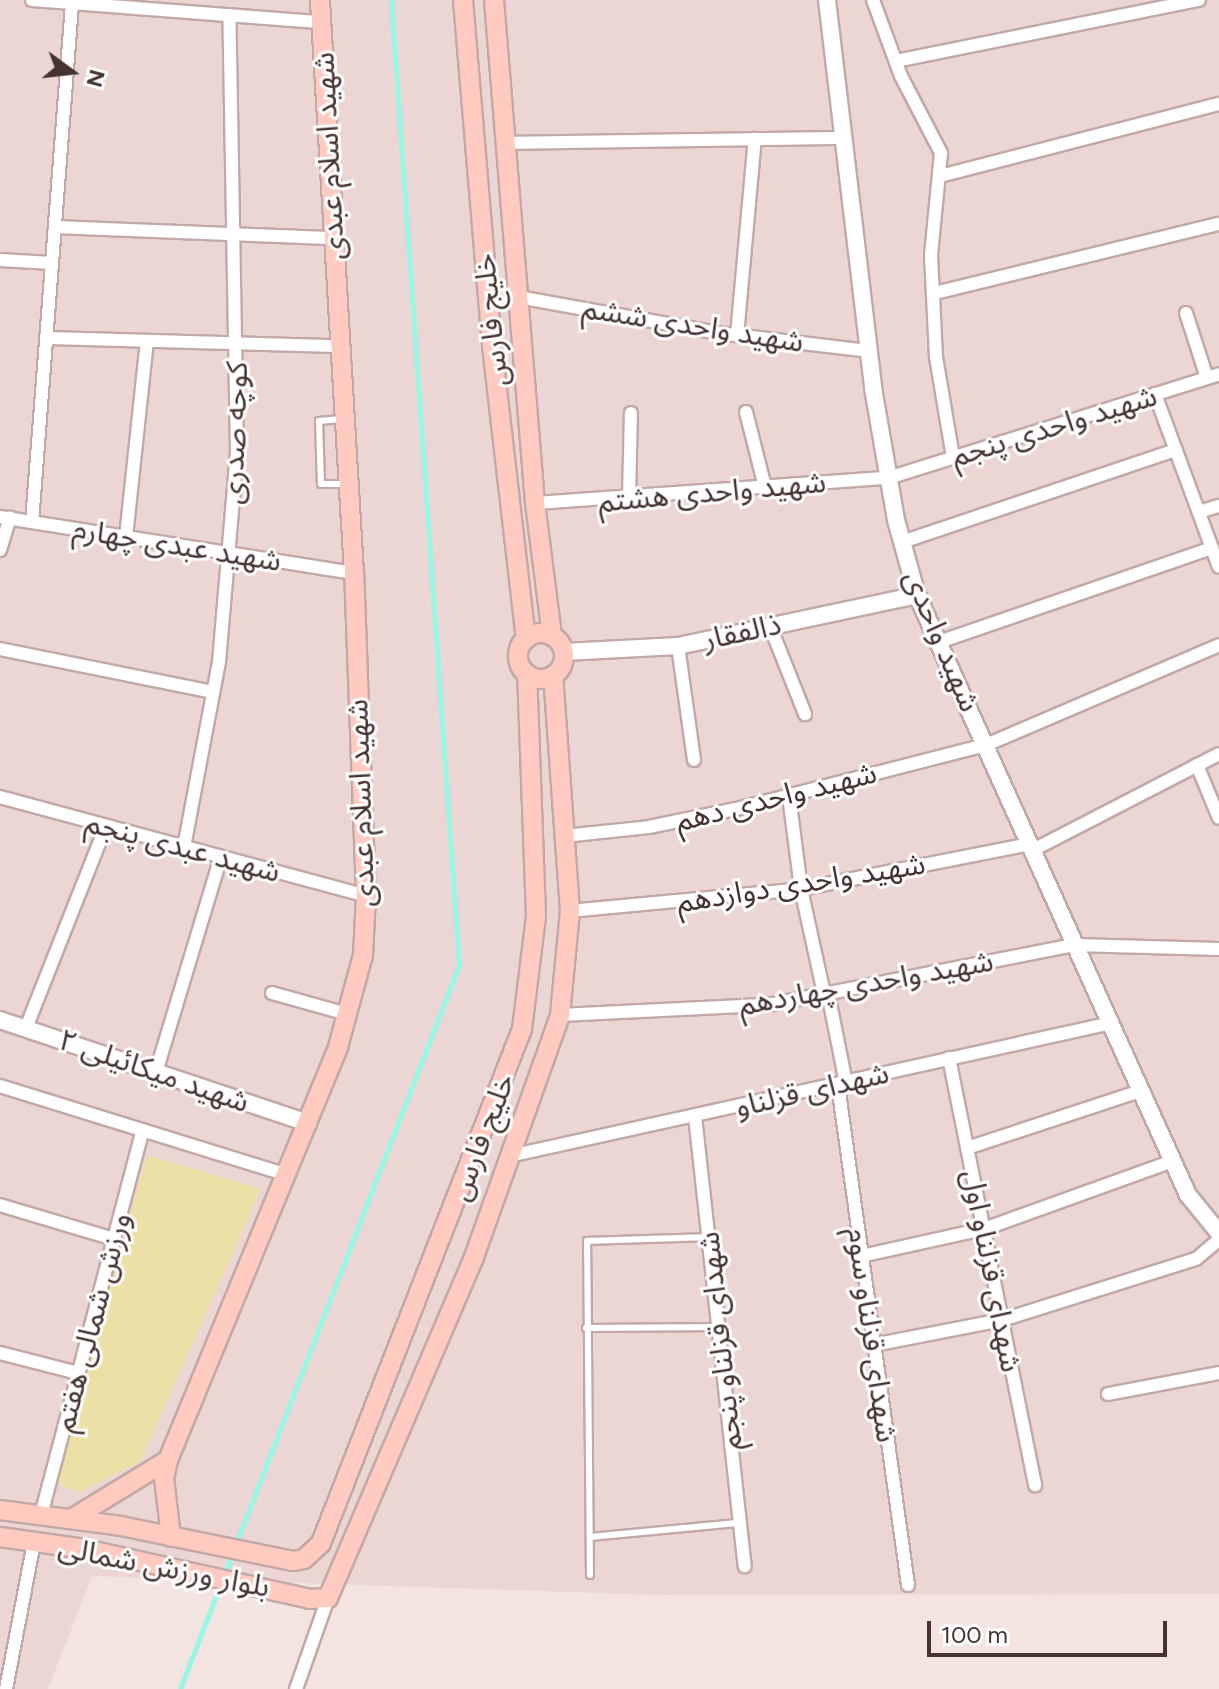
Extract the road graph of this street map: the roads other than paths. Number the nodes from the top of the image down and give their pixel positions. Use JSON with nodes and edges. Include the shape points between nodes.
{"nodes":[{"id":1,"x":32,"y":0,"type":"edge"},
{"id":2,"x":320,"y":0,"type":"edge"},
{"id":3,"x":463,"y":0,"type":"edge"},
{"id":4,"x":494,"y":0,"type":"edge"},
{"id":5,"x":827,"y":0,"type":"edge"},
{"id":6,"x":873,"y":0,"type":"edge"},
{"id":7,"x":1199,"y":0,"type":"edge"},
{"id":8,"x":72,"y":5,"type":"junction"},
{"id":9,"x":229,"y":15,"type":"junction"},
{"id":10,"x":321,"y":22,"type":"junction"},
{"id":11,"x":896,"y":61,"type":"junction"},
{"id":12,"x":1219,"y":104,"type":"edge"},
{"id":13,"x":843,"y":138,"type":"junction"},
{"id":14,"x":755,"y":139,"type":"junction"},
{"id":15,"x":507,"y":143,"type":"junction"},
{"id":16,"x":940,"y":176,"type":"junction"},
{"id":17,"x":1219,"y":224,"type":"edge"},
{"id":18,"x":55,"y":227,"type":"junction"},
{"id":19,"x":235,"y":235,"type":"junction"},
{"id":20,"x":334,"y":238,"type":"junction"},
{"id":21,"x":0,"y":260,"type":"edge"},
{"id":22,"x":52,"y":263,"type":"junction"},
{"id":23,"x":935,"y":293,"type":"junction"},
{"id":24,"x":518,"y":297,"type":"junction"},
{"id":25,"x":1186,"y":313,"type":"dead end"},
{"id":26,"x":737,"y":335,"type":"junction"},
{"id":27,"x":46,"y":338,"type":"junction"},
{"id":28,"x":147,"y":341,"type":"junction"},
{"id":29,"x":237,"y":343,"type":"junction"},
{"id":30,"x":340,"y":346,"type":"junction"},
{"id":31,"x":868,"y":351,"type":"junction"},
{"id":32,"x":1213,"y":376,"type":"edge"},
{"id":33,"x":1155,"y":394,"type":"junction"},
{"id":34,"x":746,"y":412,"type":"dead end"},
{"id":35,"x":631,"y":413,"type":"dead end"},
{"id":36,"x":344,"y":419,"type":"junction"},
{"id":37,"x":1176,"y":450,"type":"junction"},
{"id":38,"x":953,"y":457,"type":"junction"},
{"id":39,"x":888,"y":478,"type":"junction"},
{"id":40,"x":348,"y":484,"type":"junction"},
{"id":41,"x":765,"y":487,"type":"junction"},
{"id":42,"x":629,"y":498,"type":"junction"},
{"id":43,"x":535,"y":503,"type":"junction"},
{"id":44,"x":1219,"y":506,"type":"edge"},
{"id":45,"x":1199,"y":512,"type":"junction"},
{"id":46,"x":5,"y":518,"type":"edge"},
{"id":47,"x":32,"y":522,"type":"junction"},
{"id":48,"x":126,"y":537,"type":"junction"},
{"id":49,"x":902,"y":542,"type":"junction"},
{"id":50,"x":1212,"y":548,"type":"junction"},
{"id":51,"x":0,"y":550,"type":"edge"},
{"id":52,"x":230,"y":553,"type":"junction"},
{"id":53,"x":1219,"y":567,"type":"edge"},
{"id":54,"x":354,"y":573,"type":"junction"},
{"id":55,"x":917,"y":595,"type":"junction"},
{"id":56,"x":770,"y":626,"type":"junction"},
{"id":57,"x":552,"y":636,"type":"junction"},
{"id":58,"x":526,"y":639,"type":"junction"},
{"id":59,"x":939,"y":642,"type":"junction"},
{"id":60,"x":1219,"y":645,"type":"edge"},
{"id":61,"x":678,"y":646,"type":"junction"},
{"id":62,"x":0,"y":649,"type":"edge"},
{"id":63,"x":564,"y":652,"type":"junction"},
{"id":64,"x":527,"y":674,"type":"junction"},
{"id":65,"x":553,"y":676,"type":"junction"},
{"id":66,"x":213,"y":692,"type":"junction"},
{"id":67,"x":805,"y":714,"type":"dead end"},
{"id":68,"x":986,"y":745,"type":"junction"},
{"id":69,"x":1219,"y":754,"type":"edge"},
{"id":70,"x":694,"y":760,"type":"dead end"},
{"id":71,"x":1197,"y":765,"type":"junction"},
{"id":72,"x":789,"y":796,"type":"junction"},
{"id":73,"x":0,"y":797,"type":"edge"},
{"id":74,"x":1219,"y":818,"type":"edge"},
{"id":75,"x":106,"y":826,"type":"junction"},
{"id":76,"x":564,"y":836,"type":"junction"},
{"id":77,"x":184,"y":847,"type":"junction"},
{"id":78,"x":1032,"y":847,"type":"junction"},
{"id":79,"x":221,"y":857,"type":"junction"},
{"id":80,"x":801,"y":889,"type":"junction"},
{"id":81,"x":366,"y":896,"type":"junction"},
{"id":82,"x":570,"y":911,"type":"junction"},
{"id":83,"x":1075,"y":945,"type":"junction"},
{"id":84,"x":1219,"y":949,"type":"edge"},
{"id":85,"x":272,"y":993,"type":"dead end"},
{"id":86,"x":826,"y":994,"type":"junction"},
{"id":87,"x":347,"y":1014,"type":"junction"},
{"id":88,"x":560,"y":1015,"type":"junction"},
{"id":89,"x":0,"y":1020,"type":"edge"},
{"id":90,"x":1111,"y":1023,"type":"junction"},
{"id":91,"x":26,"y":1028,"type":"junction"},
{"id":92,"x":949,"y":1058,"type":"junction"},
{"id":93,"x":156,"y":1072,"type":"junction"},
{"id":94,"x":842,"y":1084,"type":"junction"},
{"id":95,"x":0,"y":1086,"type":"edge"},
{"id":96,"x":1140,"y":1091,"type":"junction"},
{"id":97,"x":695,"y":1116,"type":"junction"},
{"id":98,"x":308,"y":1123,"type":"junction"},
{"id":99,"x":143,"y":1130,"type":"junction"},
{"id":100,"x":967,"y":1148,"type":"junction"},
{"id":101,"x":514,"y":1155,"type":"junction"},
{"id":102,"x":1173,"y":1161,"type":"junction"},
{"id":103,"x":287,"y":1175,"type":"junction"},
{"id":104,"x":0,"y":1205,"type":"edge"},
{"id":105,"x":984,"y":1229,"type":"junction"},
{"id":106,"x":1219,"y":1233,"type":"edge"},
{"id":107,"x":708,"y":1237,"type":"junction"},
{"id":108,"x":114,"y":1239,"type":"junction"},
{"id":109,"x":1219,"y":1240,"type":"edge"},
{"id":110,"x":861,"y":1256,"type":"junction"},
{"id":111,"x":1002,"y":1320,"type":"junction"},
{"id":112,"x":718,"y":1327,"type":"junction"},
{"id":113,"x":586,"y":1328,"type":"junction"},
{"id":114,"x":873,"y":1345,"type":"junction"},
{"id":115,"x":0,"y":1353,"type":"edge"},
{"id":116,"x":78,"y":1373,"type":"junction"},
{"id":117,"x":1219,"y":1373,"type":"edge"},
{"id":118,"x":1108,"y":1394,"type":"dead end"},
{"id":119,"x":168,"y":1460,"type":"junction"},
{"id":120,"x":1035,"y":1485,"type":"dead end"},
{"id":121,"x":336,"y":1506,"type":"junction"},
{"id":122,"x":0,"y":1510,"type":"edge"},
{"id":123,"x":41,"y":1515,"type":"junction"},
{"id":124,"x":363,"y":1516,"type":"junction"},
{"id":125,"x":73,"y":1518,"type":"junction"},
{"id":126,"x":739,"y":1523,"type":"junction"},
{"id":127,"x":0,"y":1537,"type":"edge"},
{"id":128,"x":173,"y":1537,"type":"junction"},
{"id":129,"x":590,"y":1537,"type":"junction"},
{"id":130,"x":34,"y":1542,"type":"junction"},
{"id":131,"x":293,"y":1561,"type":"joint"},
{"id":132,"x":745,"y":1566,"type":"dead end"},
{"id":133,"x":590,"y":1575,"type":"dead end"},
{"id":134,"x":908,"y":1585,"type":"dead end"},
{"id":135,"x":328,"y":1598,"type":"junction"},
{"id":136,"x":6,"y":1689,"type":"edge"},
{"id":137,"x":296,"y":1689,"type":"edge"}],
"edges":[{"from":1,"to":8,"type":"street"},
{"from":2,"to":10,"type":"main road","name":"شهید اسلام عبدی"},
{"from":3,"to":58,"type":"main road","name":"خلیج فارس","via":[[492,346]]},
{"from":4,"to":15,"type":"main road","name":"خلیج فارس"},
{"from":5,"to":13,"type":"street","name":"شهید واحدی"},
{"from":6,"to":11,"type":"street"},
{"from":7,"to":11,"type":"street"},
{"from":8,"to":9,"type":"street"},
{"from":8,"to":18,"type":"street"},
{"from":9,"to":10,"type":"street"},
{"from":9,"to":19,"type":"street","name":"کوچه صدری"},
{"from":10,"to":20,"type":"main road","name":"شهید اسلام عبدی"},
{"from":11,"to":16,"type":"street","via":[[928,119],[941,153]]},
{"from":12,"to":16,"type":"street"},
{"from":13,"to":14,"type":"street"},
{"from":13,"to":31,"type":"street","name":"شهید واحدی"},
{"from":14,"to":15,"type":"street"},
{"from":14,"to":26,"type":"street"},
{"from":15,"to":24,"type":"main road","name":"خلیج فارس"},
{"from":16,"to":23,"type":"street","via":[[931,255]]},
{"from":17,"to":23,"type":"street"},
{"from":18,"to":19,"type":"street"},
{"from":18,"to":22,"type":"street"},
{"from":19,"to":20,"type":"street"},
{"from":19,"to":29,"type":"street","name":"کوچه صدری"},
{"from":20,"to":30,"type":"main road","name":"شهید اسلام عبدی"},
{"from":21,"to":22,"type":"street"},
{"from":22,"to":27,"type":"street"},
{"from":23,"to":38,"type":"street","via":[[936,357]]},
{"from":24,"to":26,"type":"street","name":"شهید واحدی ششم"},
{"from":24,"to":43,"type":"main road","name":"خلیج فارس"},
{"from":25,"to":32,"type":"street"},
{"from":26,"to":31,"type":"street","name":"شهید واحدی ششم"},
{"from":27,"to":28,"type":"street"},
{"from":27,"to":47,"type":"street"},
{"from":28,"to":29,"type":"street"},
{"from":28,"to":48,"type":"street"},
{"from":29,"to":30,"type":"street"},
{"from":29,"to":52,"type":"street","name":"کوچه صدری"},
{"from":30,"to":36,"type":"main road","name":"شهید اسلام عبدی"},
{"from":31,"to":39,"type":"street","name":"شهید واحدی"},
{"from":32,"to":33,"type":"street","name":"شهید واحدی پنجم"},
{"from":33,"to":37,"type":"street"},
{"from":33,"to":38,"type":"street","name":"شهید واحدی پنجم"},
{"from":34,"to":41,"type":"street"},
{"from":35,"to":42,"type":"street"},
{"from":36,"to":40,"type":"main road","name":"شهید اسلام عبدی"},
{"from":36,"to":40,"type":"lane","via":[[319,421],[321,484]]},
{"from":37,"to":45,"type":"street"},
{"from":37,"to":49,"type":"street"},
{"from":38,"to":39,"type":"street","name":"شهید واحدی پنجم"},
{"from":39,"to":41,"type":"street","name":"شهید واحدی هشتم"},
{"from":39,"to":49,"type":"street","name":"شهید واحدی"},
{"from":40,"to":54,"type":"main road","name":"شهید اسلام عبدی"},
{"from":41,"to":42,"type":"street","name":"شهید واحدی هشتم"},
{"from":42,"to":43,"type":"street","name":"شهید واحدی هشتم"},
{"from":43,"to":57,"type":"main road","name":"خلیج فارس"},
{"from":44,"to":45,"type":"street"},
{"from":45,"to":50,"type":"street"},
{"from":46,"to":47,"type":"street","name":"شهید عبدی چهارم"},
{"from":46,"to":51,"type":"street"},
{"from":47,"to":48,"type":"street","name":"شهید عبدی چهارم"},
{"from":48,"to":52,"type":"street","name":"شهید عبدی چهارم"},
{"from":49,"to":55,"type":"street","name":"شهید واحدی"},
{"from":50,"to":53,"type":"street"},
{"from":50,"to":59,"type":"street"},
{"from":52,"to":54,"type":"street","name":"شهید عبدی چهارم"},
{"from":52,"to":66,"type":"street","name":"کوچه صدری"},
{"from":54,"to":81,"type":"main road","name":"شهید اسلام عبدی"},
{"from":55,"to":56,"type":"street","name":"ذالفقار"},
{"from":55,"to":59,"type":"street","name":"شهید واحدی"},
{"from":56,"to":61,"type":"street","name":"ذالفقار"},
{"from":56,"to":67,"type":"street"},
{"from":57,"to":58,"type":"main road"},
{"from":57,"to":63,"type":"main road"},
{"from":58,"to":64,"type":"main road","via":[[518,657]]},
{"from":59,"to":68,"type":"street","name":"شهید واحدی"},
{"from":60,"to":68,"type":"street","name":"شهید واحدی دهم"},
{"from":61,"to":63,"type":"street","name":"ذالفقار"},
{"from":61,"to":70,"type":"street"},
{"from":62,"to":66,"type":"street"},
{"from":63,"to":65,"type":"main road"},
{"from":64,"to":65,"type":"main road"},
{"from":64,"to":121,"type":"main road","name":"خلیج فارس","via":[[536,916],[522,1029]]},
{"from":65,"to":76,"type":"main road"},
{"from":66,"to":77,"type":"street","name":"کوچه صدری"},
{"from":68,"to":72,"type":"street","name":"شهید واحدی دهم"},
{"from":68,"to":78,"type":"street","name":"شهید واحدی"},
{"from":69,"to":71,"type":"street","name":"شهید واحدی دوازدهم"},
{"from":71,"to":74,"type":"street"},
{"from":71,"to":78,"type":"street","name":"شهید واحدی دوازدهم"},
{"from":72,"to":76,"type":"street","name":"شهید واحدی دهم","via":[[649,827]]},
{"from":72,"to":80,"type":"street","name":"شهدای قزلناو سوم"},
{"from":73,"to":75,"type":"street","name":"شهید عبدی پنجم"},
{"from":75,"to":77,"type":"street","name":"شهید عبدی پنجم"},
{"from":75,"to":91,"type":"street"},
{"from":76,"to":82,"type":"main road"},
{"from":77,"to":79,"type":"street","name":"شهید عبدی پنجم"},
{"from":78,"to":80,"type":"street","name":"شهید واحدی دوازدهم"},
{"from":78,"to":83,"type":"street","name":"شهید واحدی"},
{"from":79,"to":81,"type":"street","name":"شهید عبدی پنجم"},
{"from":79,"to":93,"type":"street"},
{"from":80,"to":82,"type":"street","name":"شهید واحدی دوازدهم"},
{"from":80,"to":86,"type":"street","name":"شهدای قزلناو سوم"},
{"from":81,"to":87,"type":"main road","name":"شهید اسلام عبدی","via":[[363,955]]},
{"from":82,"to":88,"type":"main road"},
{"from":83,"to":84,"type":"street","name":"شهید واحدی چهاردهم"},
{"from":83,"to":86,"type":"street","name":"شهید واحدی چهاردهم"},
{"from":83,"to":90,"type":"street","name":"شهید واحدی"},
{"from":85,"to":87,"type":"street"},
{"from":86,"to":88,"type":"street","name":"شهید واحدی چهاردهم","via":[[768,1005]]},
{"from":86,"to":94,"type":"street","name":"شهدای قزلناو سوم"},
{"from":87,"to":98,"type":"main road","name":"شهید اسلام عبدی"},
{"from":88,"to":101,"type":"main road"},
{"from":89,"to":91,"type":"street","name":"شهید میکائیلی ۲"},
{"from":90,"to":92,"type":"street","name":"شهدای قزلناو"},
{"from":90,"to":96,"type":"street","name":"شهید واحدی"},
{"from":91,"to":93,"type":"street","name":"شهید میکائیلی ۲"},
{"from":92,"to":94,"type":"street","name":"شهدای قزلناو"},
{"from":92,"to":100,"type":"street","name":"شهدای قزلناو اول"},
{"from":93,"to":98,"type":"street","name":"شهید میکائیلی ۲"},
{"from":94,"to":97,"type":"street","name":"شهدای قزلناو"},
{"from":94,"to":110,"type":"street","name":"شهدای قزلناو سوم"},
{"from":95,"to":99,"type":"street"},
{"from":96,"to":100,"type":"street"},
{"from":96,"to":102,"type":"street","name":"شهید واحدی"},
{"from":97,"to":101,"type":"street","name":"شهدای قزلناو"},
{"from":97,"to":107,"type":"street","name":"شهدای قزلناو پنجم"},
{"from":98,"to":103,"type":"main road","name":"شهید اسلام عبدی"},
{"from":99,"to":103,"type":"street"},
{"from":99,"to":108,"type":"street","name":"ورزش شمالی هفتم"},
{"from":100,"to":105,"type":"street","name":"شهدای قزلناو اول"},
{"from":101,"to":124,"type":"main road"},
{"from":102,"to":105,"type":"street"},
{"from":102,"to":106,"type":"street","name":"شهید واحدی","via":[[1188,1195]]},
{"from":103,"to":119,"type":"main road","name":"شهید اسلام عبدی"},
{"from":104,"to":108,"type":"street"},
{"from":105,"to":110,"type":"street"},
{"from":105,"to":111,"type":"street","name":"شهدای قزلناو اول"},
{"from":107,"to":112,"type":"street","name":"شهدای قزلناو پنجم"},
{"from":107,"to":113,"type":"lane","via":[[587,1241]]},
{"from":108,"to":116,"type":"street","name":"ورزش شمالی هفتم"},
{"from":109,"to":111,"type":"street","via":[[1196,1259]]},
{"from":110,"to":114,"type":"street","name":"شهدای قزلناو سوم"},
{"from":111,"to":114,"type":"street"},
{"from":111,"to":120,"type":"street","name":"شهدای قزلناو اول"},
{"from":112,"to":113,"type":"lane"},
{"from":112,"to":126,"type":"street","name":"شهدای قزلناو پنجم"},
{"from":113,"to":129,"type":"lane"},
{"from":114,"to":134,"type":"street","name":"شهدای قزلناو سوم"},
{"from":115,"to":116,"type":"street"},
{"from":116,"to":123,"type":"street","name":"ورزش شمالی هفتم"},
{"from":117,"to":118,"type":"street"},
{"from":119,"to":125,"type":"main road"},
{"from":119,"to":128,"type":"main road","via":[[164,1478]]},
{"from":121,"to":124,"type":"main road"},
{"from":121,"to":131,"type":"main road","name":"خلیج فارس","via":[[321,1543]]},
{"from":122,"to":123,"type":"main road","name":"بلوار ورزش شمالی"},
{"from":123,"to":125,"type":"main road","name":"بلوار ورزش شمالی"},
{"from":124,"to":135,"type":"main road"},
{"from":125,"to":128,"type":"main road","name":"بلوار ورزش شمالی"},
{"from":126,"to":129,"type":"lane"},
{"from":126,"to":132,"type":"street","name":"شهدای قزلناو پنجم"},
{"from":127,"to":130,"type":"main road","name":"بلوار ورزش شمالی"},
{"from":128,"to":131,"type":"main road","name":"بلوار ورزش شمالی"},
{"from":129,"to":133,"type":"lane"},
{"from":130,"to":135,"type":"main road","name":"بلوار ورزش شمالی"},
{"from":130,"to":136,"type":"street"},
{"from":135,"to":137,"type":"street"}]}
